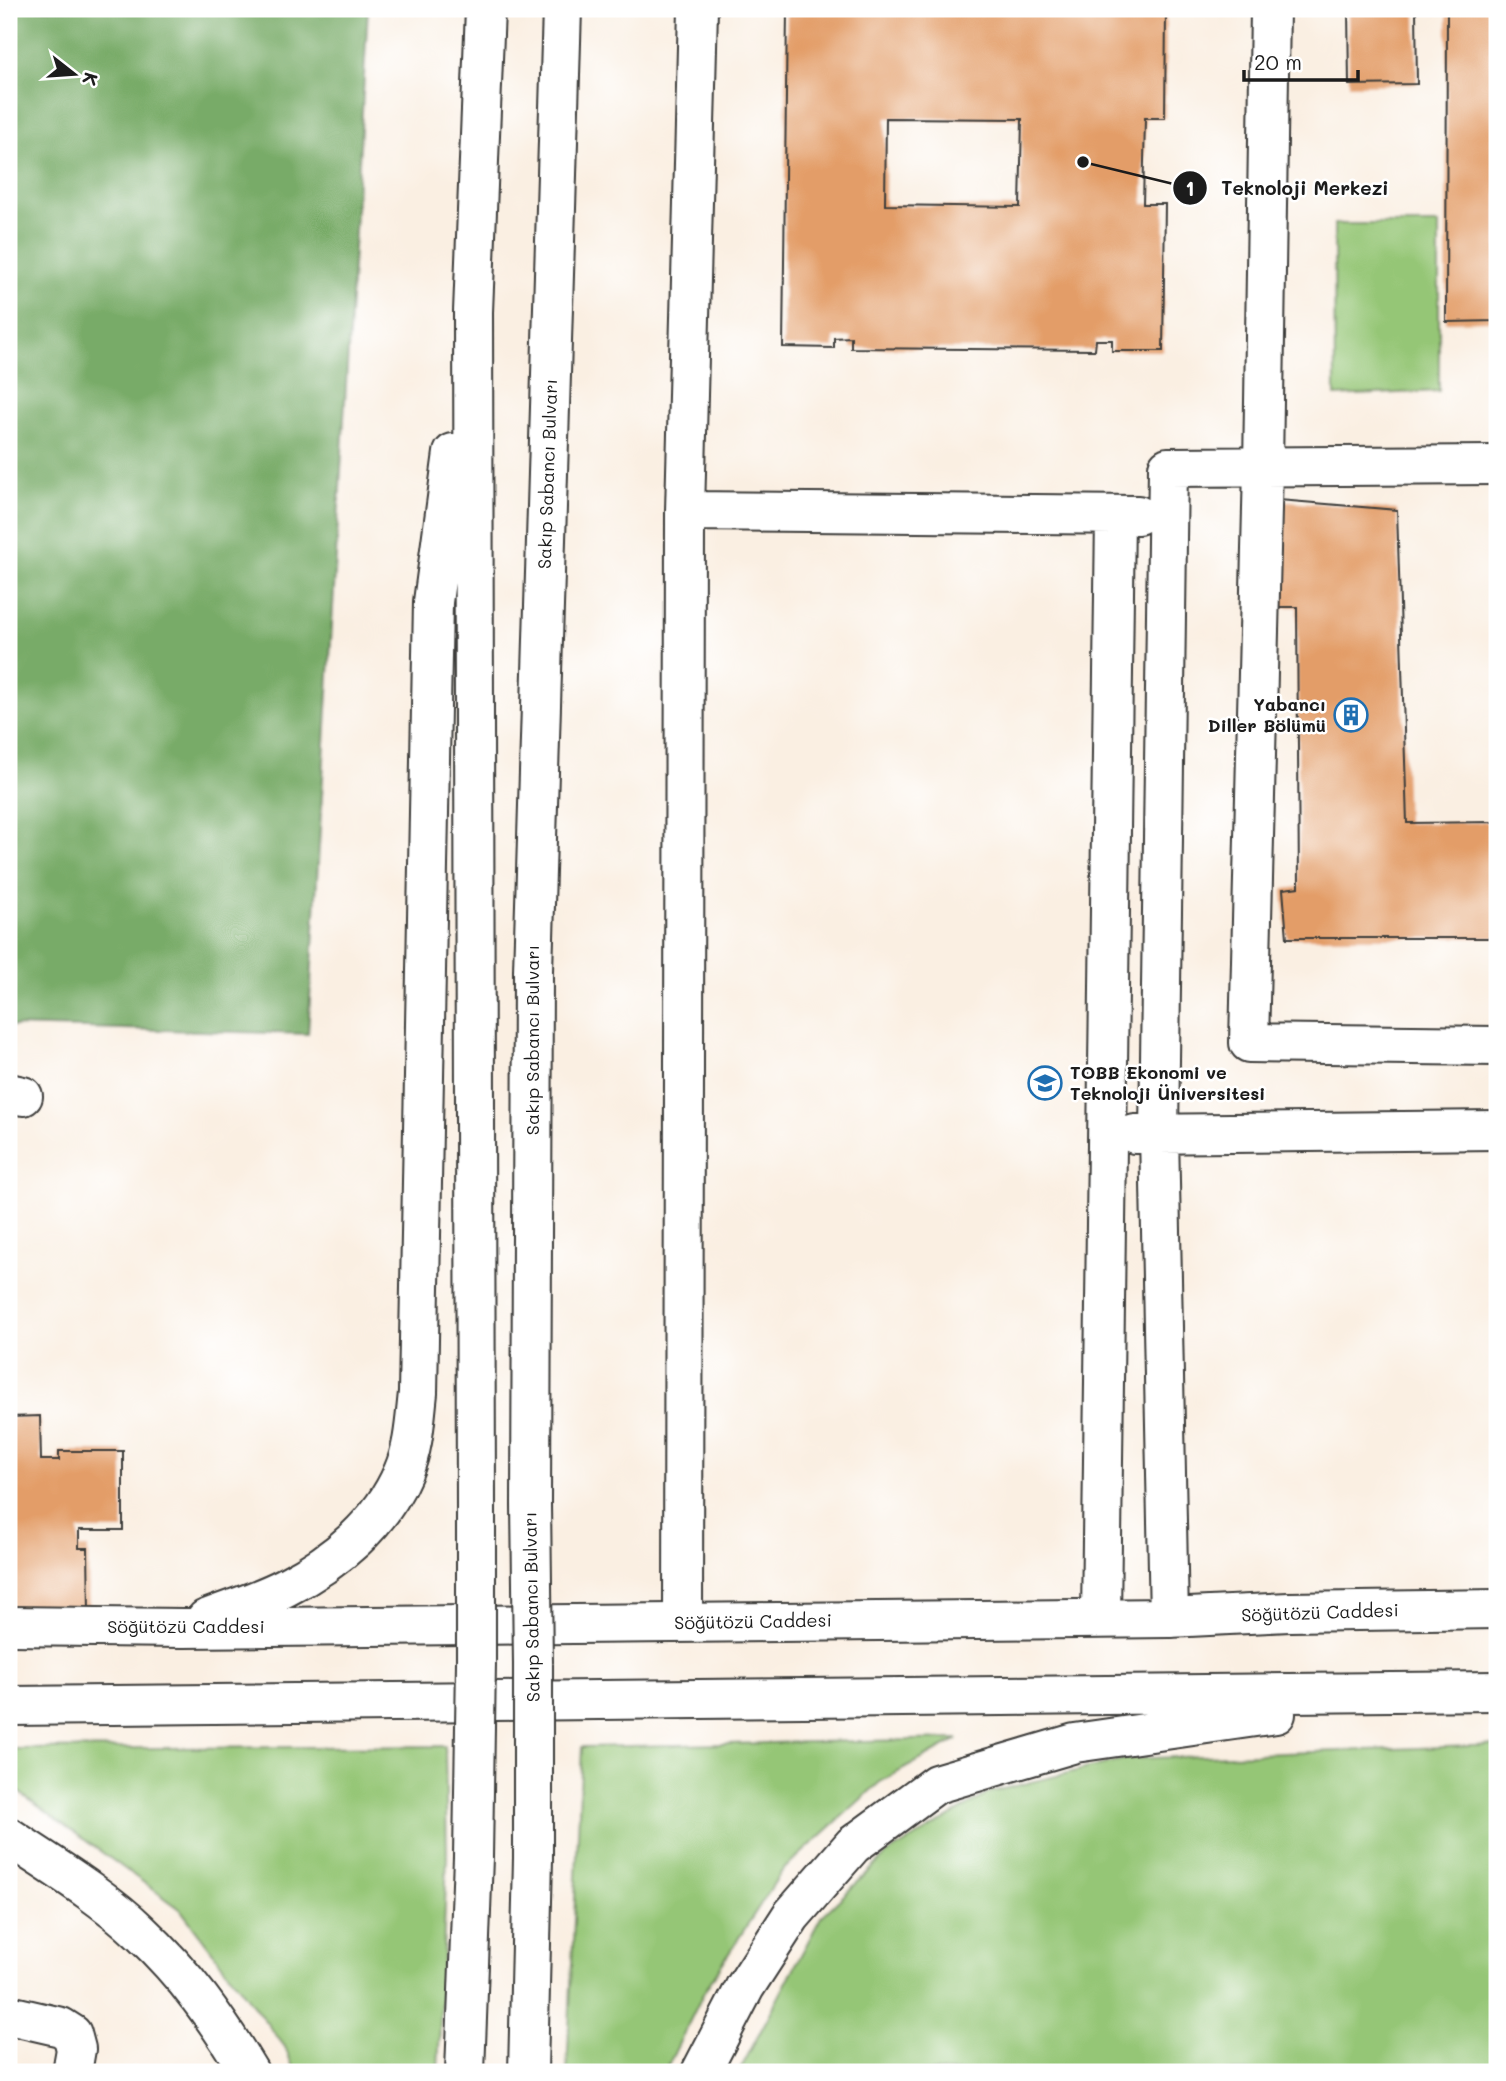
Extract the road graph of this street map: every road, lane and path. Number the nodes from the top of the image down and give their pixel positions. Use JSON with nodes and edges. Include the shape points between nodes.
{"nodes":[{"id":1,"x":485,"y":9,"type":"edge"},
{"id":2,"x":562,"y":9,"type":"edge"},
{"id":3,"x":698,"y":9,"type":"edge"},
{"id":4,"x":1270,"y":9,"type":"edge"},
{"id":5,"x":472,"y":312,"type":"junction"},
{"id":6,"x":1497,"y":465,"type":"edge"},
{"id":7,"x":1263,"y":467,"type":"junction"},
{"id":8,"x":685,"y":511,"type":"junction"},
{"id":9,"x":1115,"y":515,"type":"junction"},
{"id":10,"x":1168,"y":516,"type":"junction"},
{"id":11,"x":1497,"y":1046,"type":"edge"},
{"id":12,"x":1497,"y":1130,"type":"edge"},
{"id":13,"x":1159,"y":1134,"type":"junction"},
{"id":14,"x":1107,"y":1135,"type":"junction"},
{"id":15,"x":1497,"y":1609,"type":"edge"},
{"id":16,"x":1101,"y":1618,"type":"junction"},
{"id":17,"x":1169,"y":1618,"type":"junction"},
{"id":18,"x":683,"y":1622,"type":"junction"},
{"id":19,"x":9,"y":1626,"type":"edge"},
{"id":20,"x":183,"y":1628,"type":"junction"},
{"id":21,"x":1497,"y":1691,"type":"edge"},
{"id":22,"x":1422,"y":1692,"type":"junction"},
{"id":23,"x":9,"y":1706,"type":"edge"},
{"id":24,"x":9,"y":1837,"type":"edge"},
{"id":25,"x":9,"y":2015,"type":"edge"},
{"id":26,"x":72,"y":2072,"type":"edge"},
{"id":27,"x":249,"y":2072,"type":"edge"},
{"id":28,"x":465,"y":2072,"type":"edge"},
{"id":29,"x":528,"y":2072,"type":"edge"},
{"id":30,"x":701,"y":2072,"type":"edge"}],
"edges":[{"from":1,"to":5,"type":"main road"},
{"from":2,"to":29,"type":"main road","name":"Sakıp Sabancı Bulvarı","bridge":true,"via":[[533,971],[533,1858]]},
{"from":3,"to":8,"type":"main road"},
{"from":4,"to":7,"type":"main road"},
{"from":5,"to":20,"type":"main road","via":[[433,602],[414,1434],[404,1471],[384,1509],[354,1542],[285,1588]]},
{"from":5,"to":28,"type":"main road","bridge":true,"via":[[476,1662]]},
{"from":6,"to":7,"type":"main road"},
{"from":7,"to":10,"type":"main road","via":[[1168,467]]},
{"from":7,"to":11,"type":"main road","via":[[1249,1043]]},
{"from":8,"to":9,"type":"main road"},
{"from":8,"to":18,"type":"main road"},
{"from":9,"to":10,"type":"main road"},
{"from":9,"to":14,"type":"main road"},
{"from":10,"to":13,"type":"main road"},
{"from":12,"to":13,"type":"main road"},
{"from":13,"to":14,"type":"main road"},
{"from":13,"to":17,"type":"main road"},
{"from":14,"to":16,"type":"main road"},
{"from":15,"to":17,"type":"main road","name":"Söğütözü Caddesi"},
{"from":16,"to":17,"type":"main road","name":"Söğütözü Caddesi"},
{"from":16,"to":18,"type":"main road","name":"Söğütözü Caddesi"},
{"from":18,"to":20,"type":"main road","name":"Söğütözü Caddesi"},
{"from":19,"to":20,"type":"main road","name":"Söğütözü Caddesi"},
{"from":21,"to":22,"type":"main road"},
{"from":22,"to":23,"type":"main road"},
{"from":22,"to":30,"type":"main road","via":[[1075,1743],[936,1784],[853,1845],[791,1916],[745,1987]]},
{"from":24,"to":27,"type":"main road","via":[[139,1930],[217,2019]]},
{"from":25,"to":26,"type":"main road","via":[[61,2027],[72,2034],[76,2049]]}]}
